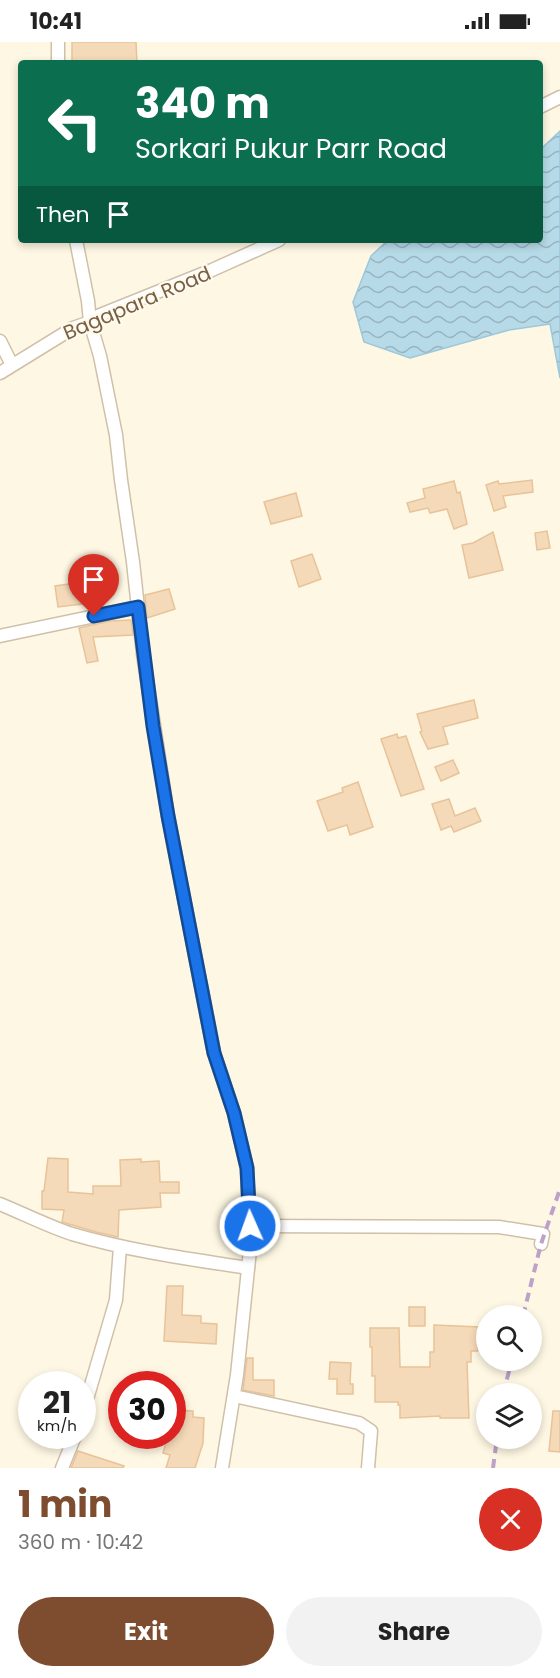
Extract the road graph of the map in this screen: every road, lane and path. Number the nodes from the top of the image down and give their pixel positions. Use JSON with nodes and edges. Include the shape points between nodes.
{"nodes":[{"id":1,"x":58,"y":42,"type":"edge"},
{"id":2,"x":58,"y":60,"type":"edge"},
{"id":3,"x":560,"y":98,"type":"edge"},
{"id":4,"x":543,"y":106,"type":"edge"},
{"id":5,"x":77,"y":243,"type":"edge"},
{"id":6,"x":272,"y":243,"type":"edge"},
{"id":7,"x":90,"y":322,"type":"junction"},
{"id":8,"x":0,"y":341,"type":"edge"},
{"id":9,"x":12,"y":365,"type":"junction"},
{"id":10,"x":0,"y":373,"type":"edge"},
{"id":11,"x":138,"y":607,"type":"junction"},
{"id":12,"x":0,"y":636,"type":"edge"},
{"id":13,"x":0,"y":1204,"type":"edge"},
{"id":14,"x":250,"y":1226,"type":"junction"},
{"id":15,"x":541,"y":1244,"type":"dead end"},
{"id":16,"x":120,"y":1247,"type":"junction"},
{"id":17,"x":248,"y":1268,"type":"junction"},
{"id":18,"x":95,"y":1371,"type":"edge"},
{"id":19,"x":234,"y":1396,"type":"junction"},
{"id":20,"x":70,"y":1449,"type":"edge"},
{"id":21,"x":62,"y":1468,"type":"edge"},
{"id":22,"x":222,"y":1468,"type":"edge"},
{"id":23,"x":368,"y":1468,"type":"edge"}],
"edges":[{"from":1,"to":2,"type":"street"},
{"from":3,"to":4,"type":"street"},
{"from":5,"to":7,"type":"street"},
{"from":6,"to":7,"type":"street","name":"Bagapara Road"},
{"from":7,"to":9,"type":"street","name":"Bagapara Road"},
{"from":7,"to":11,"type":"street","via":[[116,435]]},
{"from":8,"to":9,"type":"street"},
{"from":9,"to":10,"type":"street","name":"Bagapara Road"},
{"from":11,"to":12,"type":"street"},
{"from":11,"to":14,"type":"street","via":[[168,816],[212,1043],[247,1168]]},
{"from":13,"to":16,"type":"street","via":[[69,1233]]},
{"from":14,"to":15,"type":"street","via":[[499,1227],[543,1234]]},
{"from":14,"to":17,"type":"street"},
{"from":16,"to":17,"type":"street"},
{"from":16,"to":18,"type":"street","via":[[116,1300]]},
{"from":17,"to":19,"type":"street"},
{"from":19,"to":22,"type":"street"},
{"from":19,"to":23,"type":"street","via":[[359,1423],[371,1431]]},
{"from":20,"to":21,"type":"street"}]}
